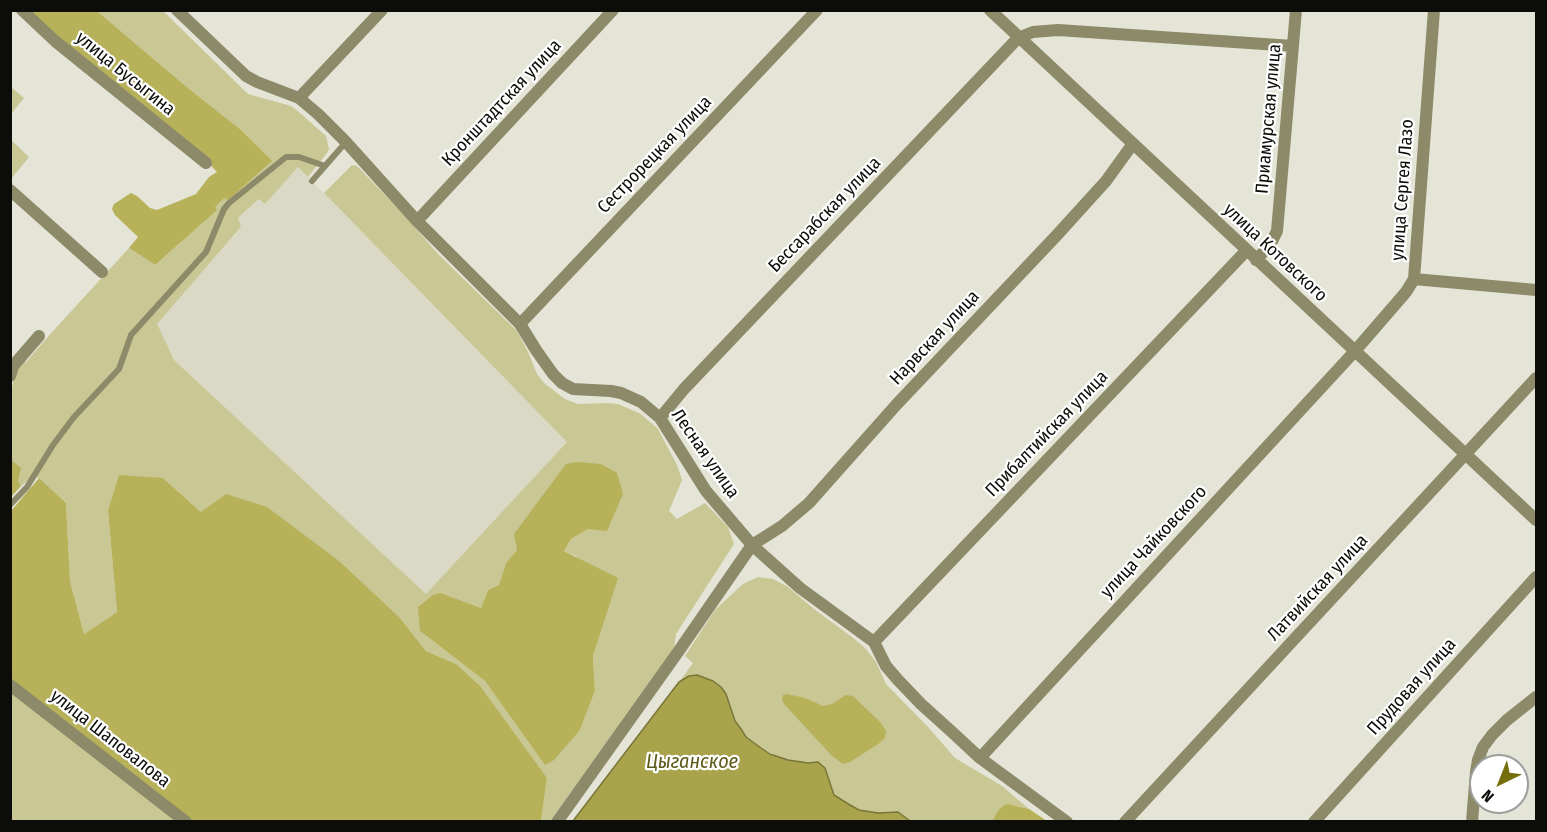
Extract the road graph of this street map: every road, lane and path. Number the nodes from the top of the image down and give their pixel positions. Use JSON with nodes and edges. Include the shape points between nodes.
{"nodes":[{"id":1,"x":22,"y":10,"type":"edge"},
{"id":2,"x":177,"y":10,"type":"edge"},
{"id":3,"x":382,"y":10,"type":"edge"},
{"id":4,"x":613,"y":10,"type":"edge"},
{"id":5,"x":817,"y":10,"type":"edge"},
{"id":6,"x":990,"y":10,"type":"edge"},
{"id":7,"x":1296,"y":10,"type":"edge"},
{"id":8,"x":1434,"y":10,"type":"edge"},
{"id":9,"x":1018,"y":38,"type":"junction"},
{"id":10,"x":1293,"y":46,"type":"junction"},
{"id":11,"x":299,"y":98,"type":"junction"},
{"id":12,"x":346,"y":142,"type":"junction"},
{"id":13,"x":1132,"y":145,"type":"junction"},
{"id":14,"x":206,"y":163,"type":"dead end"},
{"id":15,"x":324,"y":166,"type":"junction"},
{"id":16,"x":312,"y":181,"type":"dead end"},
{"id":17,"x":10,"y":190,"type":"edge"},
{"id":18,"x":417,"y":221,"type":"junction"},
{"id":19,"x":1246,"y":251,"type":"junction"},
{"id":20,"x":1256,"y":260,"type":"junction"},
{"id":21,"x":102,"y":272,"type":"dead end"},
{"id":22,"x":1414,"y":279,"type":"junction"},
{"id":23,"x":1536,"y":290,"type":"edge"},
{"id":24,"x":520,"y":324,"type":"junction"},
{"id":25,"x":39,"y":336,"type":"dead end"},
{"id":26,"x":1355,"y":351,"type":"junction"},
{"id":27,"x":10,"y":376,"type":"edge"},
{"id":28,"x":1536,"y":378,"type":"edge"},
{"id":29,"x":660,"y":418,"type":"junction"},
{"id":30,"x":1466,"y":454,"type":"junction"},
{"id":31,"x":10,"y":505,"type":"edge"},
{"id":32,"x":1536,"y":520,"type":"edge"},
{"id":33,"x":752,"y":545,"type":"junction"},
{"id":34,"x":1536,"y":577,"type":"edge"},
{"id":35,"x":874,"y":642,"type":"junction"},
{"id":36,"x":10,"y":685,"type":"edge"},
{"id":37,"x":1536,"y":697,"type":"edge"},
{"id":38,"x":980,"y":758,"type":"junction"},
{"id":39,"x":186,"y":822,"type":"edge"},
{"id":40,"x":557,"y":822,"type":"edge"},
{"id":41,"x":1067,"y":822,"type":"edge"},
{"id":42,"x":1125,"y":822,"type":"edge"},
{"id":43,"x":1314,"y":822,"type":"edge"},
{"id":44,"x":1472,"y":822,"type":"edge"}],
"edges":[{"from":1,"to":14,"type":"street","name":"улица Бусыгина"},
{"from":2,"to":11,"type":"street","name":"Лесная улица","via":[[246,76]]},
{"from":3,"to":11,"type":"street"},
{"from":4,"to":18,"type":"street","name":"Кронштадтская улица"},
{"from":5,"to":24,"type":"street","name":"Сестрорецкая улица"},
{"from":6,"to":9,"type":"street","name":"улица Котовского"},
{"from":7,"to":10,"type":"street","name":"Приамурская улица"},
{"from":8,"to":22,"type":"street","name":"улица Сергея Лазо"},
{"from":9,"to":10,"type":"street","via":[[1058,30]]},
{"from":9,"to":13,"type":"street","name":"улица Котовского"},
{"from":9,"to":29,"type":"street","name":"Бессарабская улица"},
{"from":10,"to":20,"type":"street","name":"Приамурская улица","via":[[1278,231]]},
{"from":11,"to":12,"type":"street","name":"Лесная улица"},
{"from":12,"to":15,"type":"lane"},
{"from":12,"to":18,"type":"street","name":"Лесная улица"},
{"from":13,"to":19,"type":"street","name":"улица Котовского"},
{"from":13,"to":33,"type":"street","name":"Нарвская улица","via":[[1106,182],[809,503]]},
{"from":15,"to":16,"type":"lane"},
{"from":15,"to":31,"type":"lane","via":[[299,157],[286,158],[229,203],[206,252],[131,335],[119,369],[74,417],[27,487]]},
{"from":17,"to":21,"type":"street"},
{"from":18,"to":24,"type":"street","name":"Лесная улица"},
{"from":19,"to":20,"type":"street","name":"улица Котовского"},
{"from":19,"to":35,"type":"street","name":"Прибалтийская улица"},
{"from":20,"to":26,"type":"street","name":"улица Котовского"},
{"from":22,"to":23,"type":"street"},
{"from":22,"to":26,"type":"street","name":"улица Сергея Лазо"},
{"from":24,"to":29,"type":"street","name":"Лесная улица","via":[[562,383],[584,391],[621,393],[641,402]]},
{"from":25,"to":27,"type":"street","via":[[13,366]]},
{"from":26,"to":30,"type":"street","name":"улица Котовского"},
{"from":26,"to":38,"type":"street","name":"улица Чайковского"},
{"from":28,"to":30,"type":"street","name":"Латвийская улица"},
{"from":29,"to":33,"type":"street","name":"Лесная улица","via":[[706,491]]},
{"from":30,"to":32,"type":"street","name":"улица Котовского"},
{"from":30,"to":42,"type":"street","name":"Латвийская улица"},
{"from":33,"to":35,"type":"street","name":"Лесная улица","via":[[800,588]]},
{"from":33,"to":40,"type":"street"},
{"from":34,"to":43,"type":"street","name":"Прудовая улица"},
{"from":35,"to":38,"type":"street","name":"Лесная улица","via":[[898,680]]},
{"from":36,"to":39,"type":"street","name":"улица Шаповалова"},
{"from":37,"to":44,"type":"street","via":[[1507,720],[1484,747],[1476,772]]},
{"from":38,"to":41,"type":"street","name":"Лесная улица"}]}
